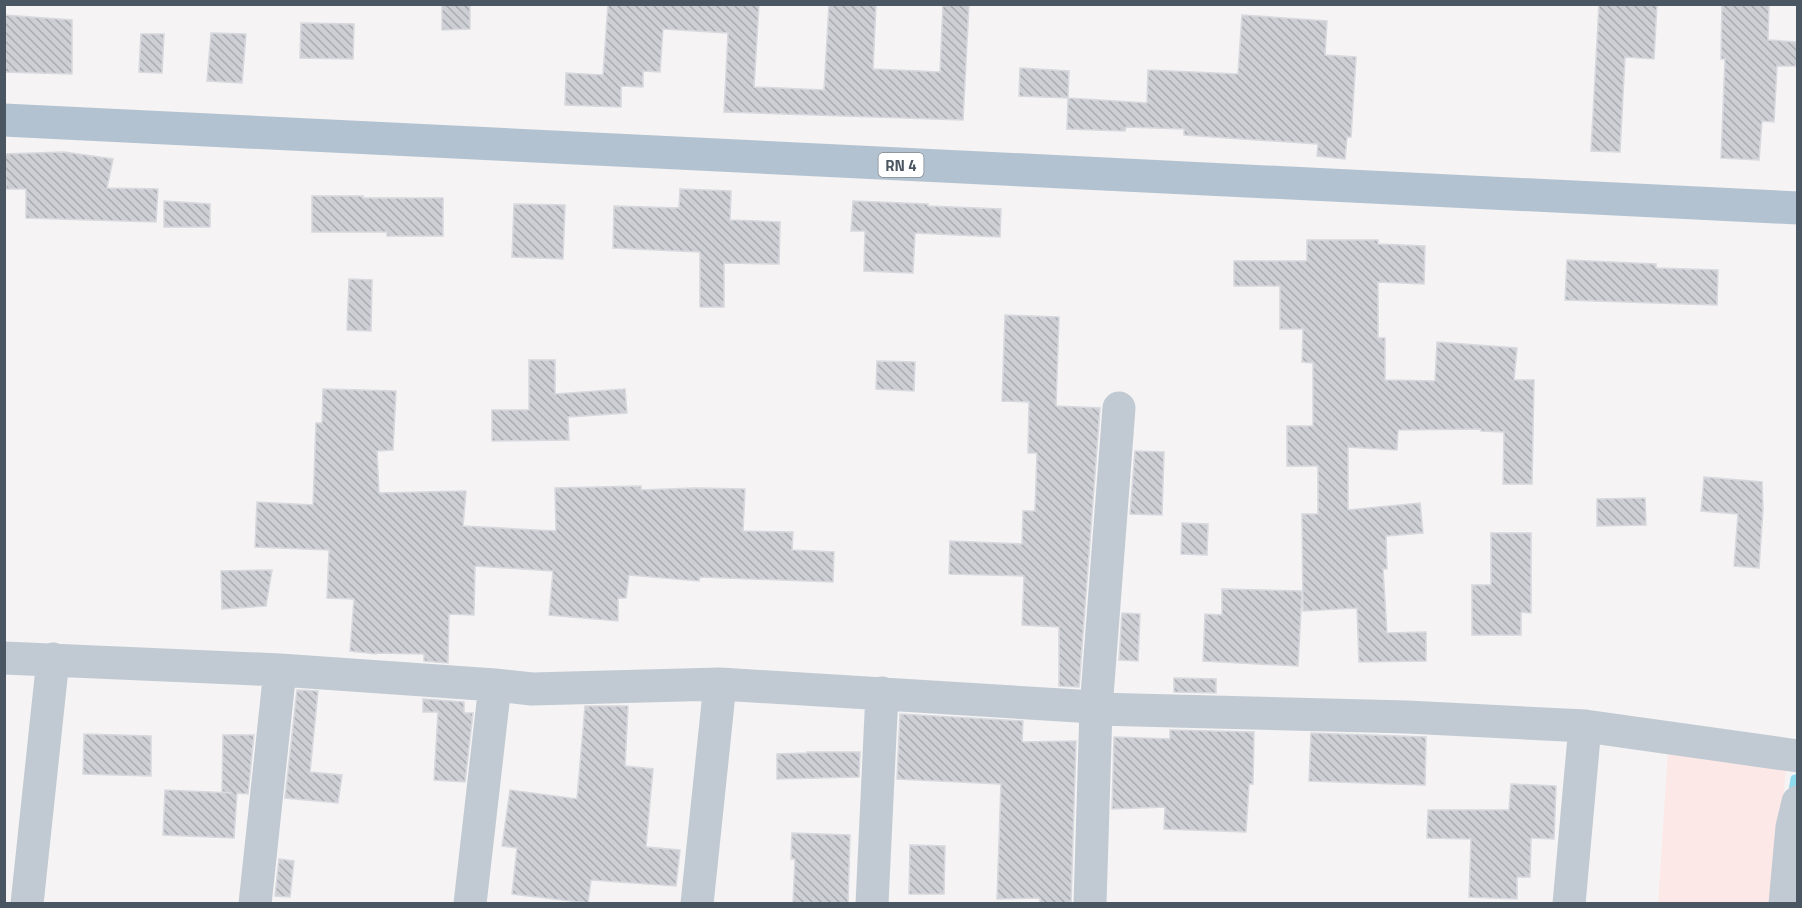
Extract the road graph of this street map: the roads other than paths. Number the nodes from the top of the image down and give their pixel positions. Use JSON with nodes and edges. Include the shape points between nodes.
{"nodes":[{"id":1,"x":4,"y":120,"type":"edge"},
{"id":2,"x":1797,"y":208,"type":"edge"},
{"id":3,"x":1119,"y":408,"type":"dead end"},
{"id":4,"x":4,"y":658,"type":"edge"},
{"id":5,"x":52,"y":659,"type":"junction"},
{"id":6,"x":280,"y":670,"type":"junction"},
{"id":7,"x":720,"y":684,"type":"junction"},
{"id":8,"x":495,"y":685,"type":"junction"},
{"id":9,"x":882,"y":693,"type":"junction"},
{"id":10,"x":1096,"y":709,"type":"junction"},
{"id":11,"x":1585,"y":726,"type":"junction"},
{"id":12,"x":1797,"y":756,"type":"edge"},
{"id":13,"x":1797,"y":802,"type":"edge"},
{"id":14,"x":27,"y":903,"type":"edge"},
{"id":15,"x":255,"y":903,"type":"edge"},
{"id":16,"x":470,"y":903,"type":"edge"},
{"id":17,"x":697,"y":903,"type":"edge"},
{"id":18,"x":872,"y":903,"type":"edge"},
{"id":19,"x":1090,"y":903,"type":"edge"},
{"id":20,"x":1569,"y":903,"type":"edge"},
{"id":21,"x":1785,"y":903,"type":"edge"}],
"edges":[{"from":1,"to":2,"type":"main road","number":"RN 4"},
{"from":3,"to":10,"type":"street"},
{"from":4,"to":5,"type":"street"},
{"from":5,"to":6,"type":"street"},
{"from":5,"to":14,"type":"street"},
{"from":6,"to":8,"type":"street"},
{"from":6,"to":15,"type":"street"},
{"from":7,"to":8,"type":"street","via":[[532,689]]},
{"from":7,"to":9,"type":"street"},
{"from":7,"to":17,"type":"street"},
{"from":8,"to":16,"type":"street"},
{"from":9,"to":10,"type":"street"},
{"from":9,"to":18,"type":"street"},
{"from":10,"to":11,"type":"street"},
{"from":10,"to":19,"type":"street"},
{"from":11,"to":12,"type":"street"},
{"from":11,"to":20,"type":"street"},
{"from":13,"to":21,"type":"street"}]}
